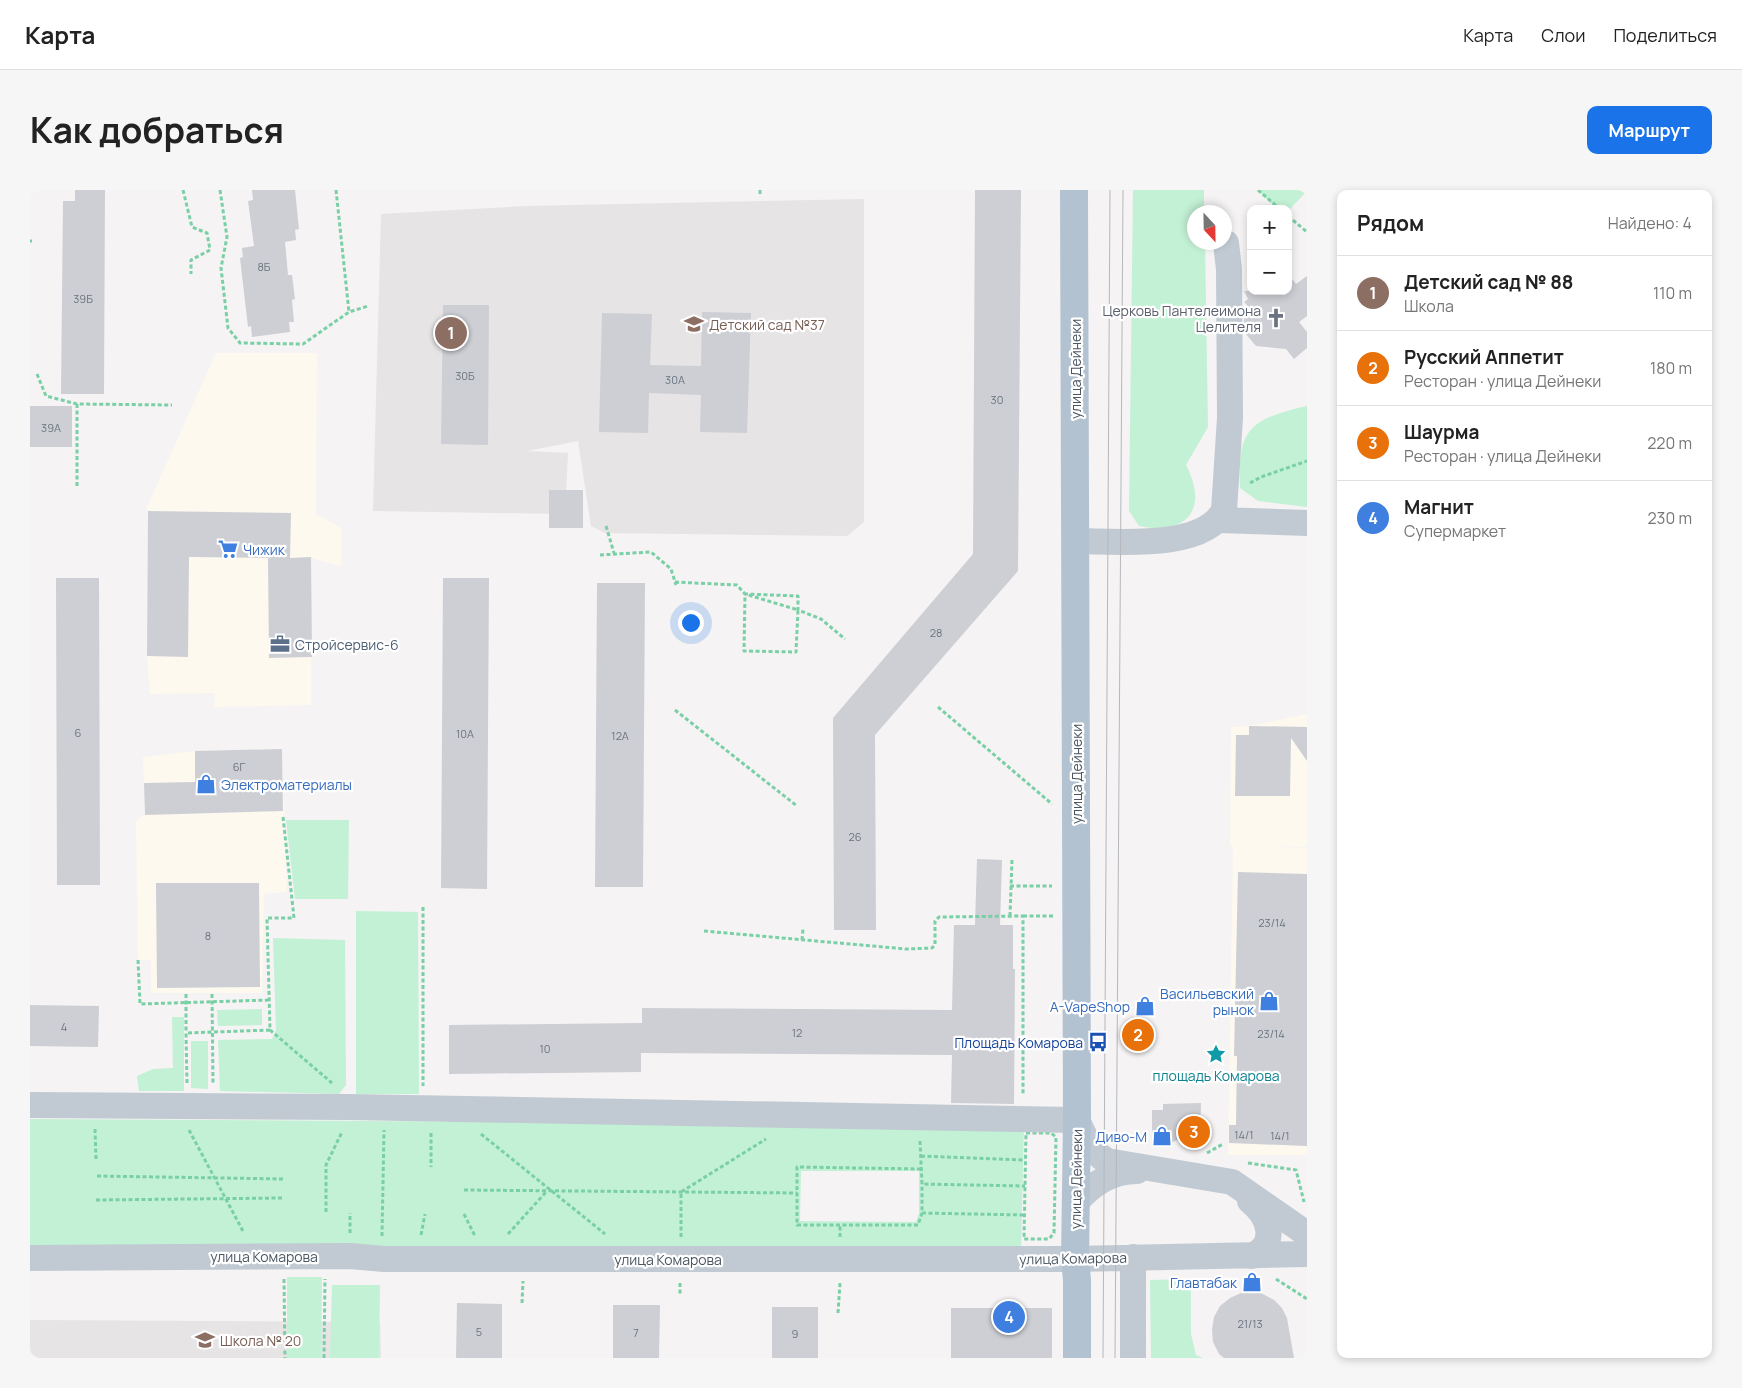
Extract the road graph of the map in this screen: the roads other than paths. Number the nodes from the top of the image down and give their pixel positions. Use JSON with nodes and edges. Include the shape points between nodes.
{"nodes":[{"id":1,"x":1074,"y":190,"type":"edge"},
{"id":2,"x":1227,"y":250,"type":"edge"},
{"id":3,"x":1222,"y":515,"type":"junction"},
{"id":4,"x":1307,"y":524,"type":"edge"},
{"id":5,"x":1075,"y":542,"type":"junction"},
{"id":6,"x":30,"y":1106,"type":"edge"},
{"id":7,"x":1077,"y":1120,"type":"junction"},
{"id":8,"x":1215,"y":1168,"type":"junction"},
{"id":9,"x":1170,"y":1171,"type":"junction"},
{"id":10,"x":1076,"y":1202,"type":"junction"},
{"id":11,"x":1307,"y":1234,"type":"edge"},
{"id":12,"x":1307,"y":1254,"type":"edge"},
{"id":13,"x":1133,"y":1257,"type":"junction"},
{"id":14,"x":30,"y":1258,"type":"edge"},
{"id":15,"x":1075,"y":1259,"type":"junction"},
{"id":16,"x":1261,"y":1265,"type":"junction"},
{"id":17,"x":1077,"y":1358,"type":"edge"},
{"id":18,"x":1133,"y":1358,"type":"edge"}],
"edges":[{"from":1,"to":5,"type":"main road","name":"улица Дейнеки"},
{"from":2,"to":3,"type":"street","via":[[1230,418]]},
{"from":3,"to":4,"type":"street"},
{"from":3,"to":5,"type":"street","via":[[1199,532],[1183,537]]},
{"from":5,"to":7,"type":"main road","name":"улица Дейнеки"},
{"from":6,"to":7,"type":"street","via":[[349,1106]]},
{"from":7,"to":9,"type":"street","via":[[1098,1156]]},
{"from":7,"to":10,"type":"main road","name":"улица Дейнеки"},
{"from":8,"to":9,"type":"street"},
{"from":8,"to":11,"type":"street"},
{"from":8,"to":16,"type":"street","via":[[1265,1218],[1269,1232]]},
{"from":9,"to":10,"type":"street","via":[[1127,1171],[1109,1176],[1092,1186]]},
{"from":10,"to":15,"type":"main road","name":"улица Дейнеки"},
{"from":12,"to":16,"type":"street","name":"улица Комарова"},
{"from":13,"to":15,"type":"street","name":"улица Комарова"},
{"from":13,"to":16,"type":"street","name":"улица Комарова"},
{"from":13,"to":18,"type":"street"},
{"from":14,"to":15,"type":"street","name":"улица Комарова"},
{"from":15,"to":17,"type":"main road","name":"улица Дейнеки"}]}
